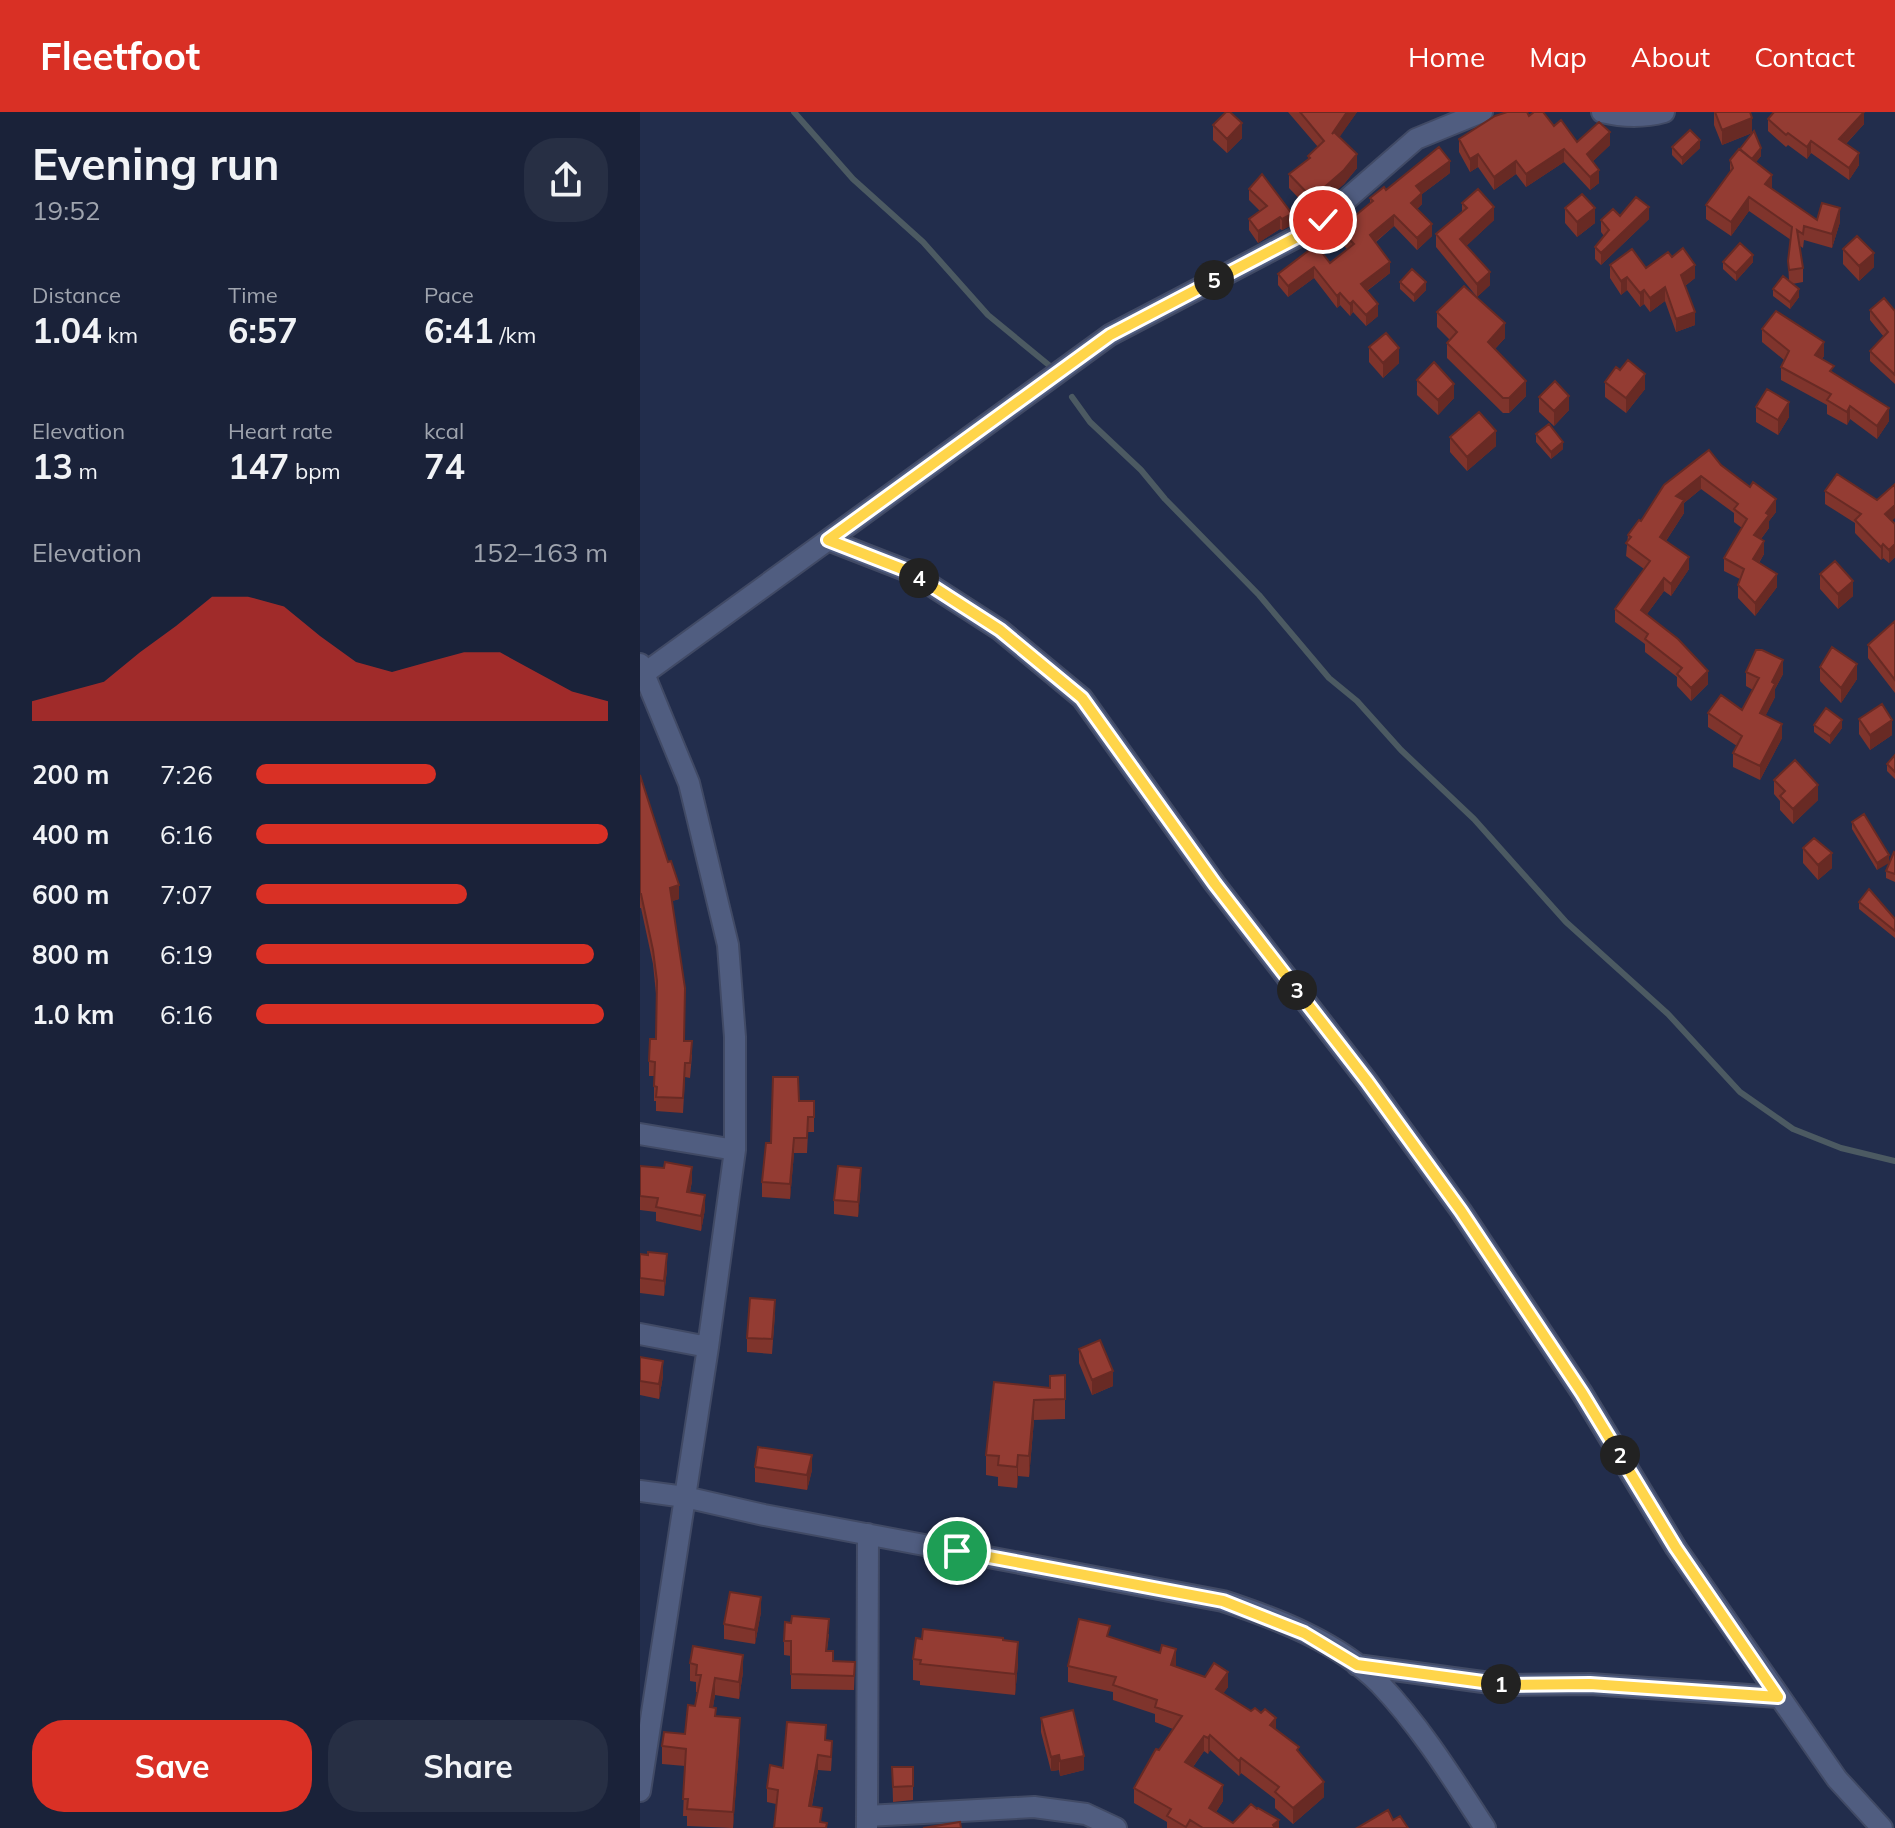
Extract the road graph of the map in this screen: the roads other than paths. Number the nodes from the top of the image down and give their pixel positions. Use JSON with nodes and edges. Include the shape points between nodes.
{"nodes":[{"id":1,"x":1482,"y":112,"type":"edge"},
{"id":2,"x":1602,"y":112,"type":"edge"},
{"id":3,"x":1664,"y":112,"type":"edge"},
{"id":4,"x":828,"y":540,"type":"junction"},
{"id":5,"x":642,"y":669,"type":"edge"},
{"id":6,"x":658,"y":706,"type":"junction"},
{"id":7,"x":640,"y":718,"type":"edge"},
{"id":8,"x":640,"y":1134,"type":"edge"},
{"id":9,"x":735,"y":1150,"type":"junction"},
{"id":10,"x":640,"y":1334,"type":"edge"},
{"id":11,"x":708,"y":1347,"type":"junction"},
{"id":12,"x":640,"y":1491,"type":"edge"},
{"id":13,"x":685,"y":1497,"type":"junction"},
{"id":14,"x":868,"y":1534,"type":"junction"},
{"id":15,"x":1357,"y":1665,"type":"junction"},
{"id":16,"x":1778,"y":1697,"type":"junction"},
{"id":17,"x":641,"y":1778,"type":"edge"},
{"id":18,"x":867,"y":1822,"type":"edge"},
{"id":19,"x":1116,"y":1828,"type":"edge"},
{"id":20,"x":1485,"y":1828,"type":"edge"},
{"id":21,"x":1882,"y":1828,"type":"edge"}],
"edges":[{"from":1,"to":4,"type":"street","via":[[1416,139],[1299,236],[1110,335]]},
{"from":2,"to":3,"type":"street","via":[[1641,117]]},
{"from":4,"to":5,"type":"street"},
{"from":4,"to":16,"type":"street","via":[[910,572],[1000,630],[1082,698],[1461,1211],[1582,1393],[1676,1548]]},
{"from":5,"to":6,"type":"street"},
{"from":6,"to":7,"type":"street"},
{"from":6,"to":9,"type":"street","via":[[689,783],[728,945]]},
{"from":8,"to":9,"type":"street"},
{"from":9,"to":11,"type":"street"},
{"from":10,"to":11,"type":"street"},
{"from":11,"to":13,"type":"street"},
{"from":12,"to":13,"type":"street"},
{"from":13,"to":14,"type":"street"},
{"from":13,"to":17,"type":"street"},
{"from":14,"to":15,"type":"street","via":[[1223,1601],[1304,1633]]},
{"from":14,"to":18,"type":"street"},
{"from":15,"to":16,"type":"street","via":[[1505,1685],[1590,1684]]},
{"from":15,"to":20,"type":"street","via":[[1427,1740]]},
{"from":16,"to":21,"type":"street","via":[[1837,1779]]},
{"from":18,"to":19,"type":"street","via":[[1034,1807],[1086,1814]]}]}
